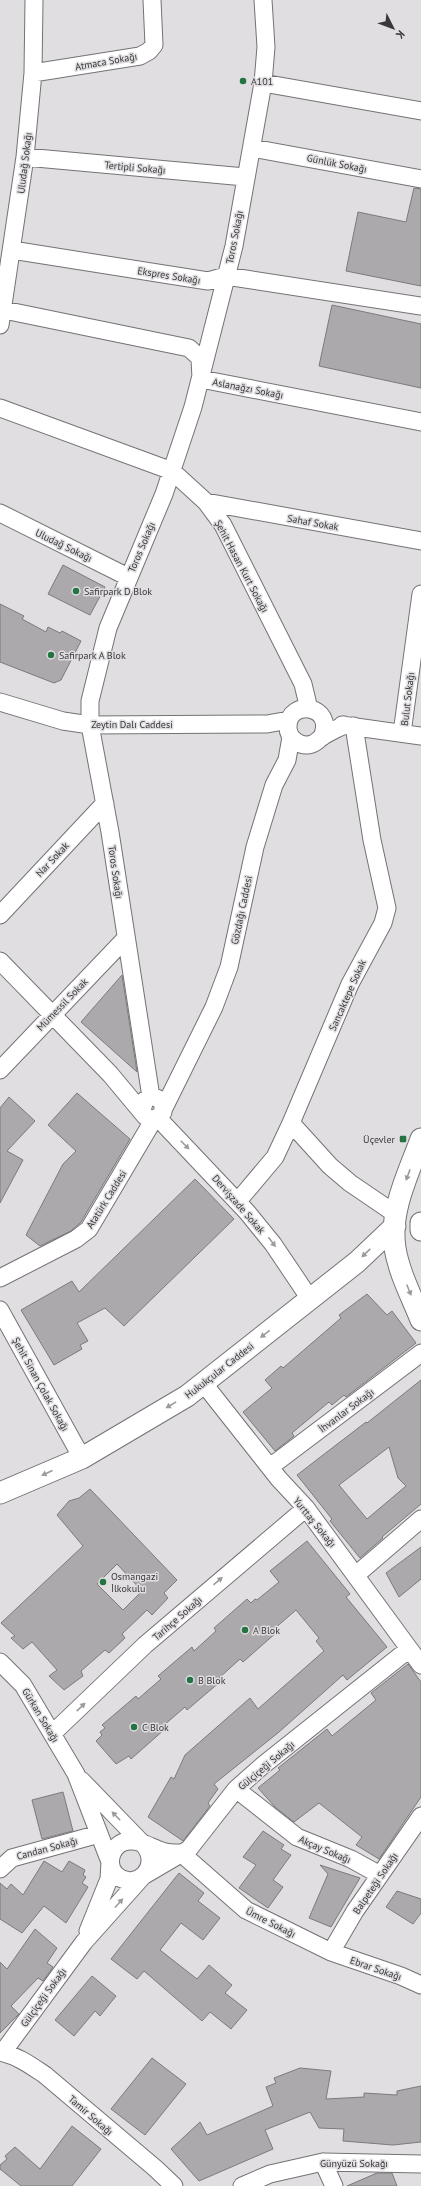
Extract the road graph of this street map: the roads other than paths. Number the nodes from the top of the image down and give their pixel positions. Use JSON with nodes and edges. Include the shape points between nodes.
{"nodes":[{"id":1,"x":34,"y":0,"type":"edge"},
{"id":2,"x":152,"y":0,"type":"edge"},
{"id":3,"x":264,"y":0,"type":"edge"},
{"id":4,"x":33,"y":73,"type":"junction"},
{"id":5,"x":263,"y":82,"type":"junction"},
{"id":6,"x":421,"y":111,"type":"edge"},
{"id":7,"x":252,"y":148,"type":"junction"},
{"id":8,"x":25,"y":157,"type":"junction"},
{"id":9,"x":245,"y":177,"type":"junction"},
{"id":10,"x":421,"y":179,"type":"edge"},
{"id":11,"x":12,"y":250,"type":"junction"},
{"id":12,"x":226,"y":276,"type":"junction"},
{"id":13,"x":421,"y":306,"type":"edge"},
{"id":14,"x":2,"y":317,"type":"edge"},
{"id":15,"x":201,"y":379,"type":"junction"},
{"id":16,"x":0,"y":408,"type":"edge"},
{"id":17,"x":421,"y":422,"type":"edge"},
{"id":18,"x":172,"y":471,"type":"junction"},
{"id":19,"x":206,"y":502,"type":"junction"},
{"id":20,"x":0,"y":513,"type":"edge"},
{"id":21,"x":421,"y":541,"type":"edge"},
{"id":22,"x":128,"y":577,"type":"junction"},
{"id":23,"x":421,"y":594,"type":"edge"},
{"id":24,"x":0,"y":702,"type":"edge"},
{"id":25,"x":309,"y":709,"type":"junction"},
{"id":26,"x":323,"y":719,"type":"junction"},
{"id":27,"x":90,"y":725,"type":"junction"},
{"id":28,"x":349,"y":725,"type":"junction"},
{"id":29,"x":290,"y":730,"type":"junction"},
{"id":30,"x":402,"y":732,"type":"junction"},
{"id":31,"x":421,"y":736,"type":"edge"},
{"id":32,"x":322,"y":737,"type":"junction"},
{"id":33,"x":306,"y":745,"type":"junction"},
{"id":34,"x":287,"y":760,"type":"junction"},
{"id":35,"x":105,"y":803,"type":"junction"},
{"id":36,"x":0,"y":915,"type":"edge"},
{"id":37,"x":125,"y":939,"type":"junction"},
{"id":38,"x":0,"y":961,"type":"edge"},
{"id":39,"x":52,"y":1015,"type":"junction"},
{"id":40,"x":0,"y":1070,"type":"edge"},
{"id":41,"x":152,"y":1108,"type":"junction"},
{"id":42,"x":291,"y":1123,"type":"junction"},
{"id":43,"x":421,"y":1139,"type":"edge"},
{"id":44,"x":238,"y":1201,"type":"junction"},
{"id":45,"x":396,"y":1221,"type":"junction"},
{"id":46,"x":421,"y":1223,"type":"edge"},
{"id":47,"x":421,"y":1230,"type":"edge"},
{"id":48,"x":0,"y":1278,"type":"edge"},
{"id":49,"x":310,"y":1299,"type":"junction"},
{"id":50,"x":0,"y":1310,"type":"edge"},
{"id":51,"x":421,"y":1320,"type":"edge"},
{"id":52,"x":421,"y":1353,"type":"edge"},
{"id":53,"x":204,"y":1384,"type":"junction"},
{"id":54,"x":82,"y":1458,"type":"junction"},
{"id":55,"x":270,"y":1467,"type":"junction"},
{"id":56,"x":0,"y":1493,"type":"edge"},
{"id":57,"x":306,"y":1508,"type":"junction"},
{"id":58,"x":421,"y":1519,"type":"edge"},
{"id":59,"x":356,"y":1575,"type":"junction"},
{"id":60,"x":409,"y":1648,"type":"junction"},
{"id":61,"x":0,"y":1662,"type":"edge"},
{"id":62,"x":421,"y":1665,"type":"edge"},
{"id":63,"x":53,"y":1734,"type":"junction"},
{"id":64,"x":76,"y":1774,"type":"junction"},
{"id":65,"x":236,"y":1790,"type":"junction"},
{"id":66,"x":421,"y":1816,"type":"edge"},
{"id":67,"x":99,"y":1834,"type":"junction"},
{"id":68,"x":143,"y":1844,"type":"junction"},
{"id":69,"x":180,"y":1853,"type":"junction"},
{"id":70,"x":110,"y":1862,"type":"junction"},
{"id":71,"x":0,"y":1869,"type":"edge"},
{"id":72,"x":380,"y":1875,"type":"junction"},
{"id":73,"x":143,"y":1876,"type":"junction"},
{"id":74,"x":84,"y":1942,"type":"junction"},
{"id":75,"x":331,"y":1952,"type":"junction"},
{"id":76,"x":421,"y":1985,"type":"edge"},
{"id":77,"x":2,"y":2052,"type":"edge"},
{"id":78,"x":323,"y":2162,"type":"junction"},
{"id":79,"x":421,"y":2164,"type":"edge"},
{"id":80,"x":174,"y":2186,"type":"edge"},
{"id":81,"x":242,"y":2186,"type":"edge"},
{"id":82,"x":334,"y":2186,"type":"edge"}],
"edges":[{"from":1,"to":4,"type":"street","name":"Uludağ Sokağı"},
{"from":2,"to":4,"type":"street","name":"Atmaca Sokağı","via":[[154,45],[149,51],[140,56]]},
{"from":3,"to":5,"type":"street","name":"Toros Sokağı","via":[[266,47]]},
{"from":4,"to":8,"type":"street","name":"Uludağ Sokağı"},
{"from":5,"to":6,"type":"street"},
{"from":5,"to":7,"type":"street","name":"Toros Sokağı"},
{"from":7,"to":9,"type":"street","name":"Toros Sokağı"},
{"from":7,"to":10,"type":"street","name":"Günlük Sokağı"},
{"from":8,"to":9,"type":"street","name":"Tertipli Sokağı"},
{"from":8,"to":11,"type":"street","name":"Uludağ Sokağı"},
{"from":9,"to":12,"type":"street","name":"Toros Sokağı","via":[[234,246]]},
{"from":11,"to":12,"type":"street","name":"Ekspres Sokağı","via":[[208,280]]},
{"from":11,"to":14,"type":"street","name":"Uludağ Sokağı"},
{"from":12,"to":13,"type":"street","name":"Ekspres Sokağı"},
{"from":12,"to":15,"type":"street","name":"Toros Sokağı"},
{"from":14,"to":15,"type":"street","name":"Aslanağzı Sokağı","via":[[189,348],[200,358]]},
{"from":15,"to":17,"type":"street","name":"Aslanağzı Sokağı"},
{"from":15,"to":18,"type":"street","name":"Toros Sokağı"},
{"from":16,"to":18,"type":"street","name":"Şehit Hasan Kurt Sokağı"},
{"from":18,"to":19,"type":"street","name":"Şehit Hasan Kurt Sokağı"},
{"from":18,"to":22,"type":"street","name":"Toros Sokağı"},
{"from":19,"to":21,"type":"street","name":"Sahaf Sokak"},
{"from":19,"to":25,"type":"street","name":"Şehit Hasan Kurt Sokağı","via":[[223,525],[303,684]]},
{"from":20,"to":22,"type":"street","name":"Uludağ Sokağı"},
{"from":22,"to":27,"type":"street","name":"Toros Sokağı","via":[[108,628],[94,679],[90,701]]},
{"from":23,"to":30,"type":"street","name":"Bulut Sokağı"},
{"from":24,"to":27,"type":"street","name":"Zeytin Dalı Caddesi"},
{"from":25,"to":26,"type":"street","via":[[314,710]]},
{"from":25,"to":29,"type":"street","via":[[297,711]]},
{"from":26,"to":28,"type":"street"},
{"from":26,"to":32,"type":"street"},
{"from":27,"to":29,"type":"street","name":"Zeytin Dalı Caddesi","via":[[267,724]]},
{"from":27,"to":35,"type":"street","name":"Toros Sokağı"},
{"from":28,"to":30,"type":"street"},
{"from":28,"to":32,"type":"street","name":"Gözdağı Caddesi"},
{"from":28,"to":42,"type":"street","name":"Sancaktepe Sokak","via":[[387,908],[383,923],[350,984]]},
{"from":29,"to":33,"type":"street","via":[[300,744]]},
{"from":29,"to":34,"type":"street","name":"Gözdağı Caddesi"},
{"from":30,"to":31,"type":"street"},
{"from":32,"to":33,"type":"street","name":"Gözdağı Caddesi"},
{"from":33,"to":34,"type":"street","name":"Gözdağı Caddesi"},
{"from":34,"to":41,"type":"street","name":"Gözdağı Caddesi","via":[[274,785],[255,847],[229,967],[214,1007],[189,1058]]},
{"from":35,"to":36,"type":"street","name":"Nar Sokak"},
{"from":35,"to":37,"type":"street","name":"Toros Sokağı"},
{"from":37,"to":39,"type":"street","name":"Mümessil Sokak"},
{"from":37,"to":41,"type":"street","name":"Toros Sokağı"},
{"from":38,"to":39,"type":"street"},
{"from":39,"to":40,"type":"street","name":"Mümessil Sokak"},
{"from":39,"to":41,"type":"street","name":"Dervişzade Sokak","via":[[110,1074]]},
{"from":41,"to":44,"type":"street","name":"Dervişzade Sokak","one_way":true},
{"from":41,"to":48,"type":"street","name":"Atatürk Caddesi","via":[[139,1144],[89,1229],[76,1239]]},
{"from":42,"to":44,"type":"street","name":"Sancaktepe Sokak","via":[[275,1157]]},
{"from":42,"to":45,"type":"street","via":[[330,1166]]},
{"from":43,"to":45,"type":"main road","one_way":true,"via":[[400,1198]]},
{"from":44,"to":49,"type":"street","name":"Dervişzade Sokak","one_way":true,"via":[[273,1244]]},
{"from":45,"to":49,"type":"main road","name":"Hukukçular Caddesi","one_way":true,"via":[[357,1262]]},
{"from":45,"to":51,"type":"main road","one_way":true,"via":[[395,1246],[399,1265]]},
{"from":46,"to":47,"type":"main road"},
{"from":49,"to":53,"type":"main road","name":"Hukukçular Caddesi","one_way":true},
{"from":50,"to":54,"type":"street","name":"Şehit Sinan Çolak Sokağı"},
{"from":52,"to":55,"type":"street","name":"İhvanlar Sokağı"},
{"from":53,"to":54,"type":"main road","name":"Hukukçular Caddesi","one_way":true},
{"from":53,"to":55,"type":"street","name":"Yurttaş Sokağı"},
{"from":54,"to":56,"type":"main road","name":"Hukukçular Caddesi","one_way":true},
{"from":55,"to":57,"type":"street","name":"Yurttaş Sokağı"},
{"from":57,"to":59,"type":"street","name":"Yurttaş Sokağı"},
{"from":63,"to":57,"type":"street","name":"Tarihçe Sokağı","one_way":true,"via":[[145,1645]]},
{"from":58,"to":59,"type":"street"},
{"from":59,"to":60,"type":"street","name":"Yurttaş Sokağı"},
{"from":60,"to":62,"type":"street","name":"Yurttaş Sokağı"},
{"from":60,"to":65,"type":"street","name":"Gülçiçeği Sokağı","via":[[262,1766]]},
{"from":61,"to":63,"type":"street","name":"Gürkan Sokağı","via":[[23,1685]]},
{"from":63,"to":64,"type":"street","name":"Gürkan Sokağı"},
{"from":64,"to":67,"type":"street","name":"Gürkan Sokağı"},
{"from":68,"to":64,"type":"street","name":"Gürkan Sokağı","one_way":true},
{"from":65,"to":69,"type":"street","name":"Gülçiçeği Sokağı","via":[[194,1844]]},
{"from":65,"to":72,"type":"street","name":"Akçay Sokağı","via":[[297,1837]]},
{"from":66,"to":72,"type":"street","name":"Balpeteği Sokağı"},
{"from":67,"to":70,"type":"street","name":"Gürkan Sokağı"},
{"from":67,"to":71,"type":"street","name":"Candan Sokağı","via":[[12,1858]]},
{"from":68,"to":69,"type":"street","via":[[164,1852]]},
{"from":68,"to":70,"type":"street","via":[[124,1841],[114,1849]]},
{"from":68,"to":73,"type":"street","via":[[150,1854],[150,1866]]},
{"from":69,"to":73,"type":"street","name":"Gülçiçeği Sokağı"},
{"from":69,"to":75,"type":"street","name":"Ümre Sokağı","via":[[246,1910]]},
{"from":70,"to":73,"type":"street","via":[[120,1877],[132,1880]]},
{"from":70,"to":74,"type":"street","name":"Gülçiçeği Sokağı","via":[[109,1879]]},
{"from":72,"to":75,"type":"street","name":"Balpeteği Sokağı"},
{"from":74,"to":73,"type":"street","name":"Gülçiçeği Sokağı","one_way":true},
{"from":74,"to":77,"type":"street","name":"Gülçiçeği Sokağı"},
{"from":75,"to":76,"type":"street","name":"Ebrar Sokağı"},
{"from":77,"to":80,"type":"street","name":"Tamir Sokağı","via":[[27,2062],[45,2075]]},
{"from":78,"to":79,"type":"street","name":"Günyüzü Sokağı"},
{"from":78,"to":81,"type":"street","name":"Günyüzü Sokağı","via":[[270,2174]]},
{"from":78,"to":82,"type":"street"}]}
